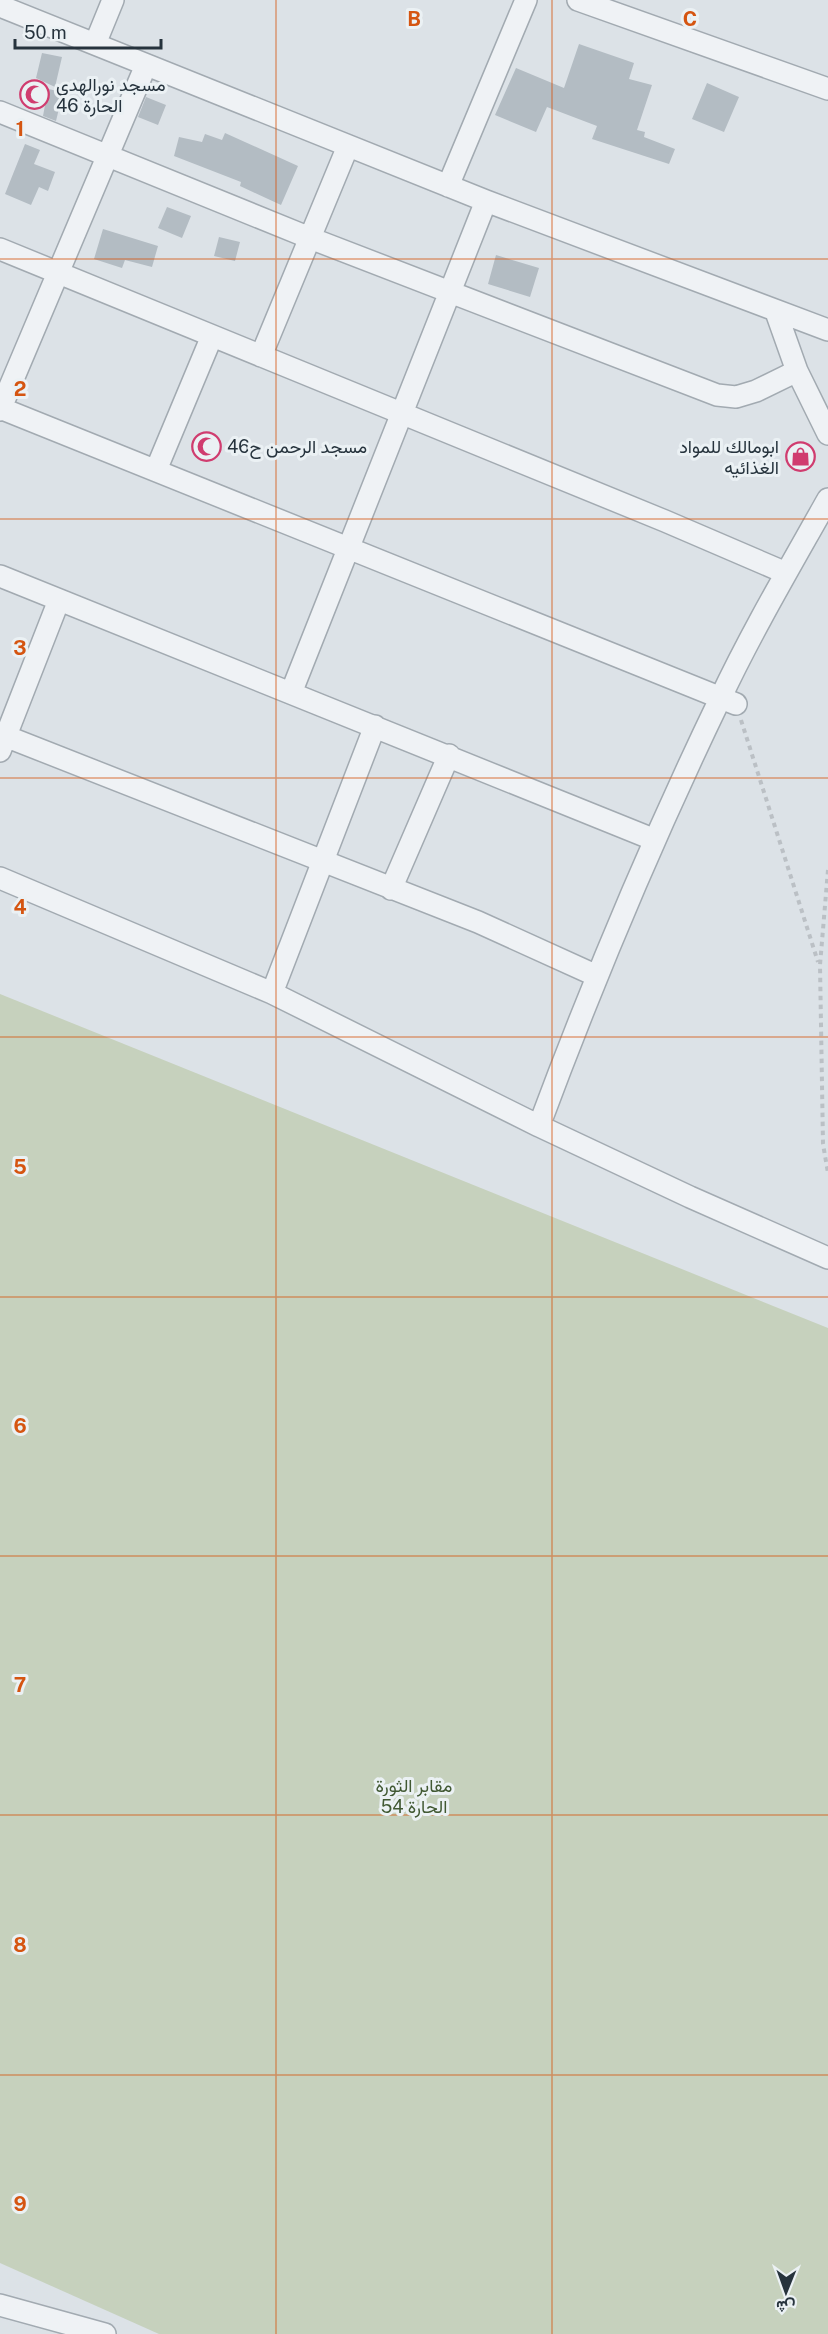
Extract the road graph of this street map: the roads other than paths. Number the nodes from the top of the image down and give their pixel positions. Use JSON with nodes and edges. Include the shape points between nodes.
{"nodes":[{"id":1,"x":113,"y":0,"type":"edge"},
{"id":2,"x":525,"y":0,"type":"edge"},
{"id":3,"x":578,"y":0,"type":"edge"},
{"id":4,"x":0,"y":6,"type":"edge"},
{"id":5,"x":95,"y":44,"type":"junction"},
{"id":6,"x":146,"y":65,"type":"junction"},
{"id":7,"x":828,"y":89,"type":"edge"},
{"id":8,"x":0,"y":112,"type":"edge"},
{"id":9,"x":348,"y":146,"type":"junction"},
{"id":10,"x":108,"y":156,"type":"junction"},
{"id":11,"x":448,"y":186,"type":"junction"},
{"id":12,"x":486,"y":201,"type":"junction"},
{"id":13,"x":310,"y":238,"type":"junction"},
{"id":14,"x":0,"y":249,"type":"edge"},
{"id":15,"x":58,"y":273,"type":"junction"},
{"id":16,"x":450,"y":292,"type":"junction"},
{"id":17,"x":776,"y":312,"type":"junction"},
{"id":18,"x":828,"y":330,"type":"edge"},
{"id":19,"x":212,"y":336,"type":"junction"},
{"id":20,"x":261,"y":356,"type":"junction"},
{"id":21,"x":797,"y":371,"type":"junction"},
{"id":22,"x":0,"y":408,"type":"edge"},
{"id":23,"x":403,"y":415,"type":"junction"},
{"id":24,"x":828,"y":434,"type":"edge"},
{"id":25,"x":156,"y":470,"type":"junction"},
{"id":26,"x":828,"y":499,"type":"edge"},
{"id":27,"x":348,"y":549,"type":"junction"},
{"id":28,"x":786,"y":573,"type":"junction"},
{"id":29,"x":0,"y":576,"type":"edge"},
{"id":30,"x":59,"y":600,"type":"junction"},
{"id":31,"x":291,"y":693,"type":"junction"},
{"id":32,"x":728,"y":701,"type":"junction"},
{"id":33,"x":375,"y":726,"type":"junction"},
{"id":34,"x":2,"y":740,"type":"edge"},
{"id":35,"x":449,"y":755,"type":"junction"},
{"id":36,"x":655,"y":840,"type":"junction"},
{"id":37,"x":322,"y":859,"type":"junction"},
{"id":38,"x":0,"y":878,"type":"edge"},
{"id":39,"x":391,"y":889,"type":"junction"},
{"id":40,"x":597,"y":976,"type":"junction"},
{"id":41,"x":272,"y":993,"type":"junction"},
{"id":42,"x":539,"y":1126,"type":"junction"},
{"id":43,"x":828,"y":1258,"type":"edge"},
{"id":44,"x":0,"y":2305,"type":"edge"},
{"id":45,"x":105,"y":2334,"type":"edge"}],
"edges":[{"from":1,"to":5,"type":"street"},
{"from":2,"to":11,"type":"street"},
{"from":3,"to":7,"type":"street"},
{"from":4,"to":5,"type":"street"},
{"from":5,"to":6,"type":"street"},
{"from":6,"to":9,"type":"street"},
{"from":6,"to":10,"type":"street"},
{"from":8,"to":10,"type":"street"},
{"from":9,"to":11,"type":"street"},
{"from":9,"to":13,"type":"street"},
{"from":10,"to":13,"type":"street"},
{"from":10,"to":15,"type":"street"},
{"from":11,"to":12,"type":"street"},
{"from":12,"to":16,"type":"street"},
{"from":12,"to":17,"type":"street"},
{"from":13,"to":16,"type":"street"},
{"from":13,"to":20,"type":"street"},
{"from":14,"to":15,"type":"street"},
{"from":15,"to":19,"type":"street"},
{"from":15,"to":22,"type":"street"},
{"from":16,"to":21,"type":"street","via":[[717,395],[736,397]]},
{"from":16,"to":23,"type":"street"},
{"from":17,"to":18,"type":"street"},
{"from":17,"to":21,"type":"street"},
{"from":19,"to":20,"type":"street"},
{"from":19,"to":25,"type":"street"},
{"from":20,"to":23,"type":"street"},
{"from":21,"to":24,"type":"street"},
{"from":22,"to":25,"type":"street"},
{"from":23,"to":27,"type":"street"},
{"from":23,"to":28,"type":"street"},
{"from":25,"to":27,"type":"street"},
{"from":26,"to":28,"type":"street"},
{"from":27,"to":31,"type":"street"},
{"from":27,"to":32,"type":"street"},
{"from":28,"to":32,"type":"street"},
{"from":29,"to":30,"type":"street"},
{"from":30,"to":31,"type":"street"},
{"from":30,"to":34,"type":"street"},
{"from":31,"to":33,"type":"street"},
{"from":32,"to":36,"type":"street"},
{"from":33,"to":35,"type":"street"},
{"from":33,"to":37,"type":"street"},
{"from":34,"to":37,"type":"street"},
{"from":35,"to":36,"type":"street"},
{"from":35,"to":39,"type":"street"},
{"from":36,"to":40,"type":"street"},
{"from":37,"to":39,"type":"street"},
{"from":37,"to":41,"type":"street"},
{"from":38,"to":41,"type":"street"},
{"from":39,"to":40,"type":"street","via":[[478,922]]},
{"from":40,"to":42,"type":"street"},
{"from":41,"to":42,"type":"street"},
{"from":42,"to":43,"type":"street"},
{"from":44,"to":45,"type":"street"}]}
